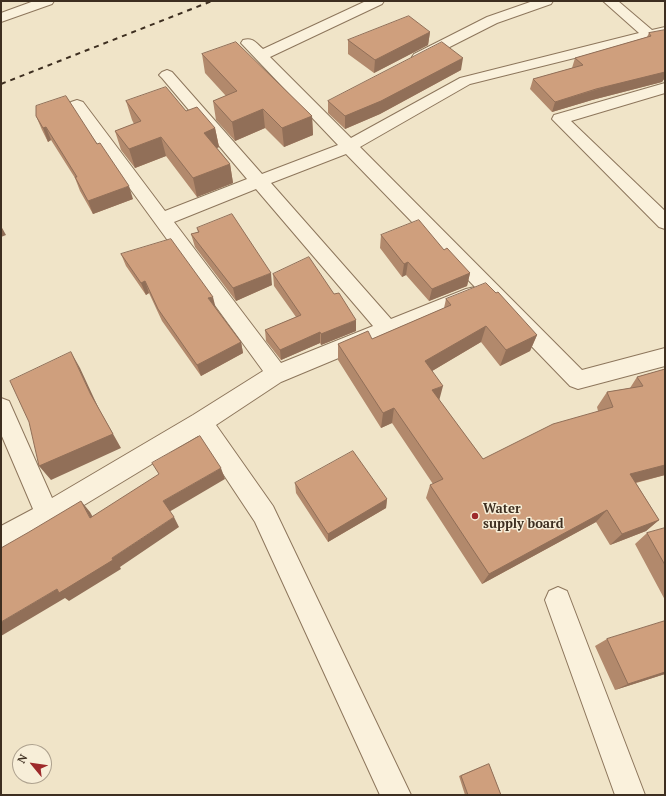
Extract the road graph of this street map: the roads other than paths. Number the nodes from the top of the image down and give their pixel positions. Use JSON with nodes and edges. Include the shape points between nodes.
{"nodes":[{"id":1,"x":47,"y":1,"type":"edge"},
{"id":2,"x":377,"y":1,"type":"edge"},
{"id":3,"x":546,"y":1,"type":"edge"},
{"id":4,"x":610,"y":1,"type":"edge"},
{"id":5,"x":1,"y":18,"type":"edge"},
{"id":6,"x":248,"y":42,"type":"dead end"},
{"id":7,"x":261,"y":56,"type":"junction"},
{"id":8,"x":408,"y":64,"type":"edge"},
{"id":9,"x":167,"y":75,"type":"dead end"},
{"id":10,"x":665,"y":88,"type":"edge"},
{"id":11,"x":77,"y":105,"type":"dead end"},
{"id":12,"x":350,"y":146,"type":"junction"},
{"id":13,"x":259,"y":181,"type":"junction"},
{"id":14,"x":162,"y":219,"type":"junction"},
{"id":15,"x":665,"y":222,"type":"edge"},
{"id":16,"x":489,"y":287,"type":"junction"},
{"id":17,"x":386,"y":329,"type":"junction"},
{"id":18,"x":665,"y":356,"type":"edge"},
{"id":19,"x":277,"y":374,"type":"junction"},
{"id":20,"x":1,"y":408,"type":"edge"},
{"id":21,"x":201,"y":422,"type":"junction"},
{"id":22,"x":47,"y":514,"type":"junction"},
{"id":23,"x":1,"y":539,"type":"edge"},
{"id":24,"x":558,"y":600,"type":"dead end"},
{"id":25,"x":396,"y":795,"type":"edge"},
{"id":26,"x":630,"y":795,"type":"edge"}],
"edges":[{"from":1,"to":5,"type":"street"},
{"from":2,"to":7,"type":"street"},
{"from":3,"to":8,"type":"street","via":[[492,20]]},
{"from":4,"to":12,"type":"street","via":[[657,33],[465,81]]},
{"from":6,"to":7,"type":"street"},
{"from":7,"to":12,"type":"street","via":[[323,107]]},
{"from":9,"to":13,"type":"street"},
{"from":10,"to":15,"type":"street","via":[[560,118]]},
{"from":11,"to":14,"type":"street"},
{"from":12,"to":13,"type":"street"},
{"from":12,"to":16,"type":"street"},
{"from":13,"to":14,"type":"street"},
{"from":13,"to":17,"type":"street"},
{"from":14,"to":19,"type":"street"},
{"from":16,"to":17,"type":"street"},
{"from":16,"to":18,"type":"street","via":[[578,380]]},
{"from":17,"to":19,"type":"street"},
{"from":19,"to":21,"type":"street"},
{"from":20,"to":22,"type":"street"},
{"from":21,"to":22,"type":"street"},
{"from":21,"to":25,"type":"street","via":[[264,514]]},
{"from":22,"to":23,"type":"street"},
{"from":24,"to":26,"type":"street"}]}
